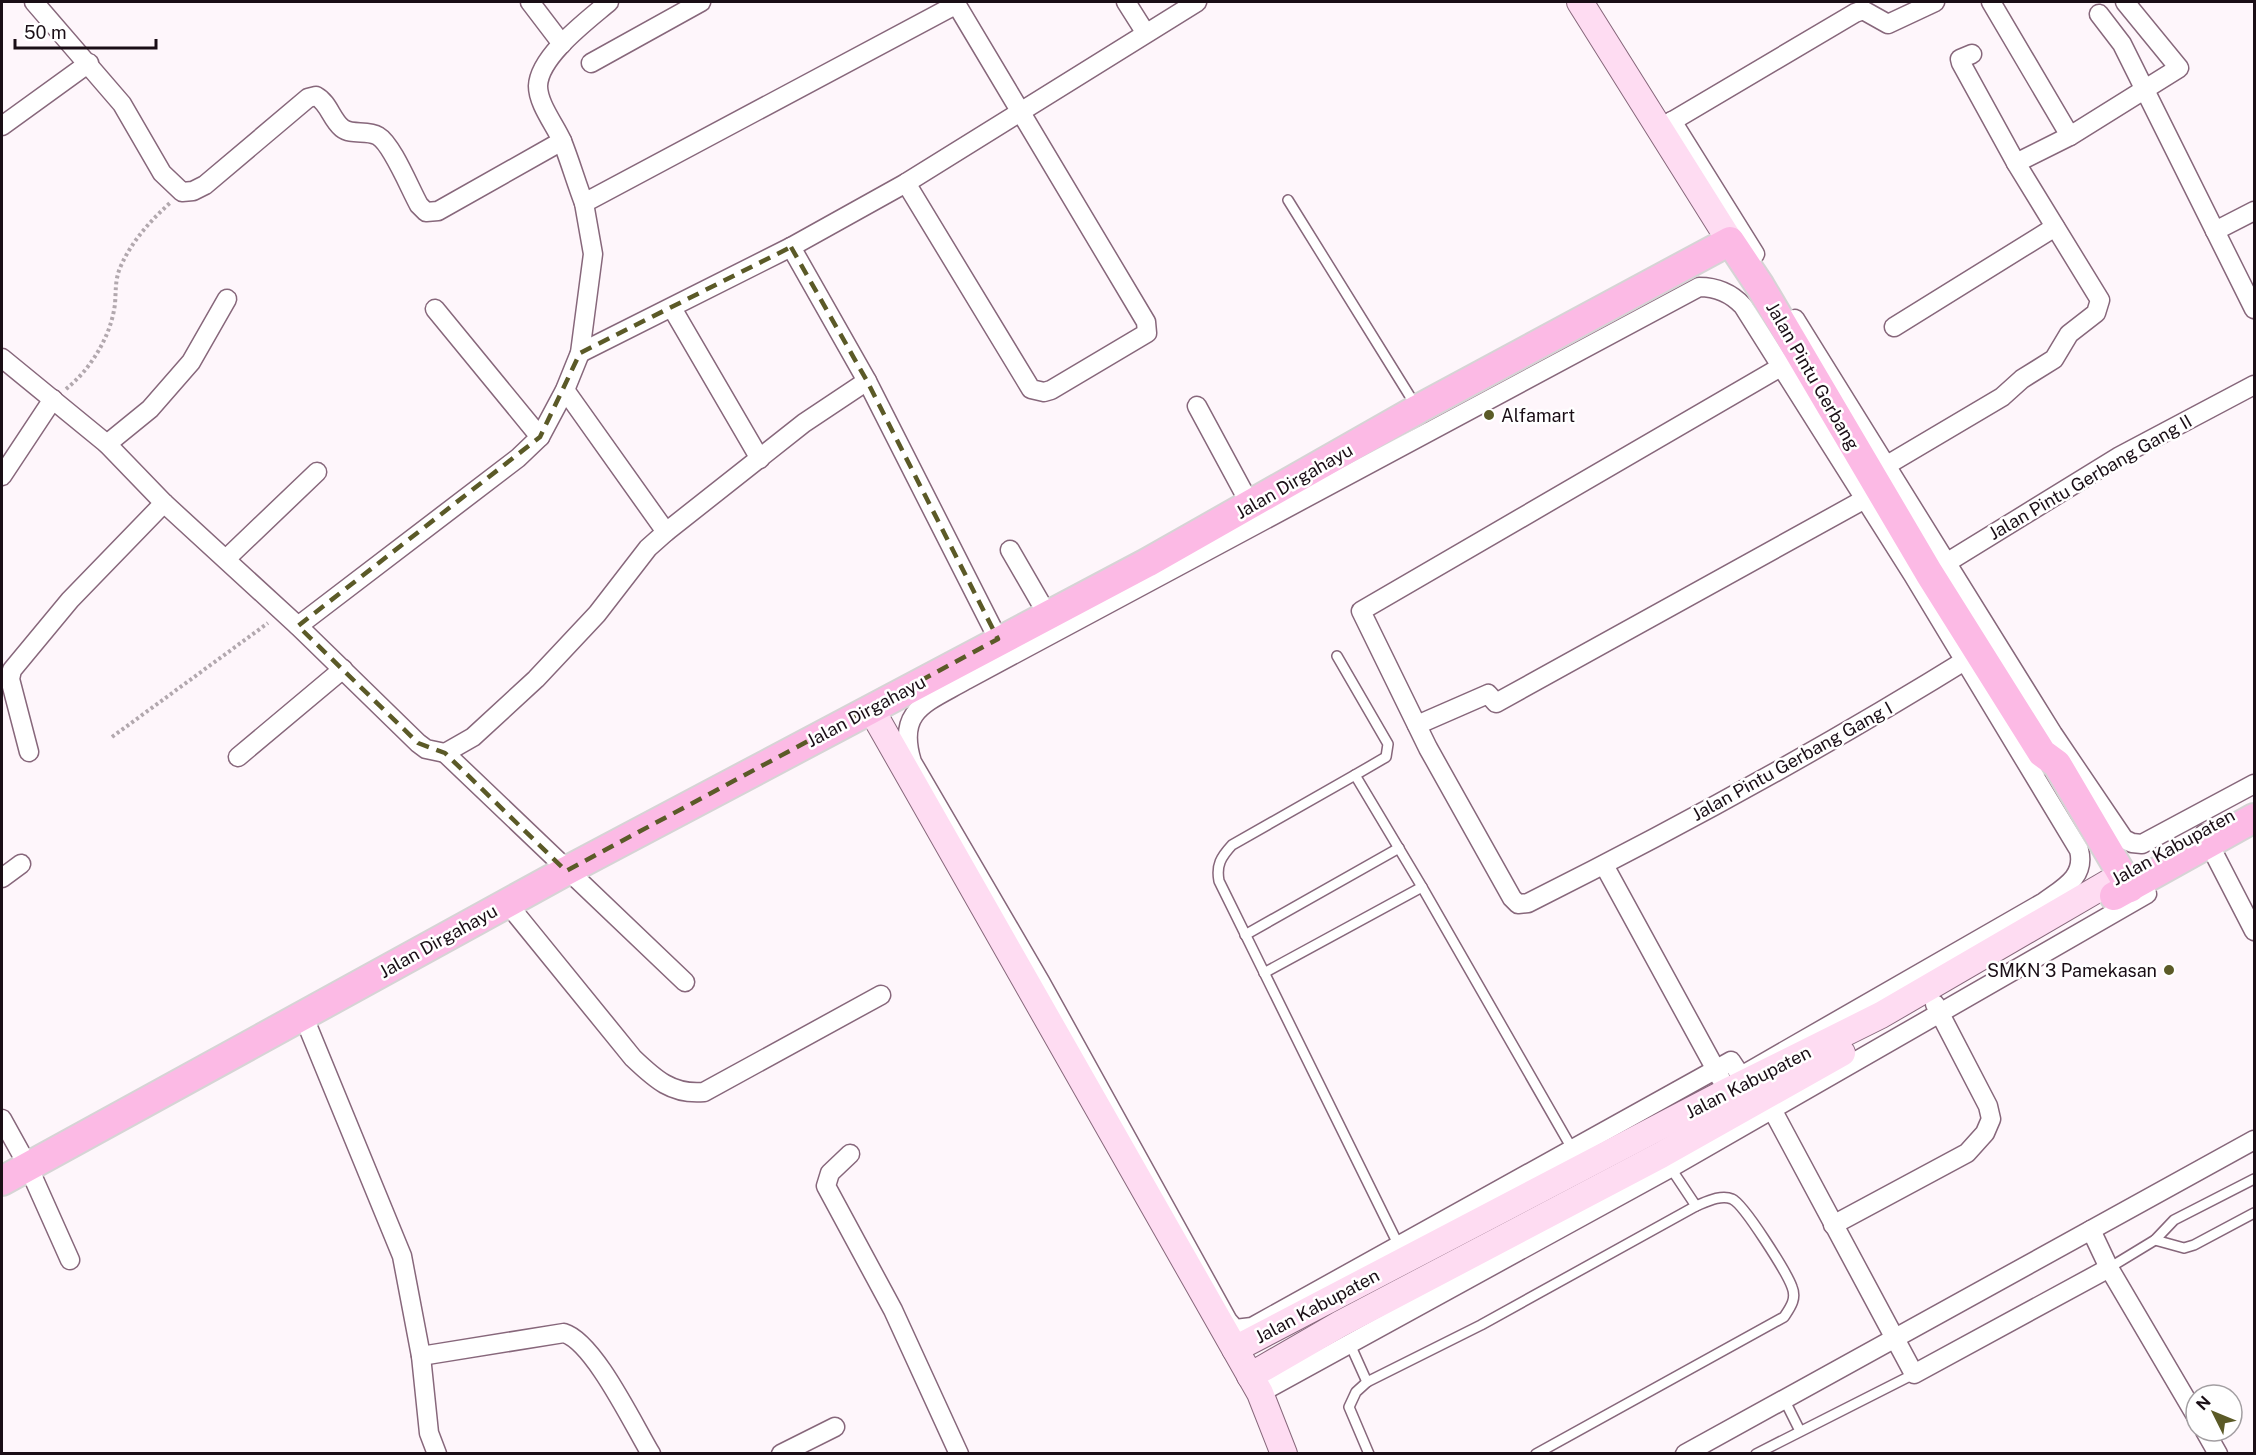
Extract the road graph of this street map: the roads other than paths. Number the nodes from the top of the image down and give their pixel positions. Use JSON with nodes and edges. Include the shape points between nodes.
{"nodes":[{"id":1,"x":34,"y":2,"type":"edge"},
{"id":2,"x":530,"y":2,"type":"edge"},
{"id":3,"x":609,"y":2,"type":"edge"},
{"id":4,"x":701,"y":2,"type":"edge"},
{"id":5,"x":1126,"y":2,"type":"edge"},
{"id":6,"x":1197,"y":2,"type":"edge"},
{"id":7,"x":1580,"y":2,"type":"edge"},
{"id":8,"x":1935,"y":2,"type":"edge"},
{"id":9,"x":1991,"y":2,"type":"edge"},
{"id":10,"x":2125,"y":2,"type":"edge"},
{"id":11,"x":956,"y":3,"type":"edge"},
{"id":12,"x":2100,"y":14,"type":"dead end"},
{"id":13,"x":1145,"y":32,"type":"junction"},
{"id":14,"x":562,"y":44,"type":"junction"},
{"id":15,"x":1972,"y":54,"type":"dead end"},
{"id":16,"x":89,"y":63,"type":"junction"},
{"id":17,"x":591,"y":63,"type":"dead end"},
{"id":18,"x":2145,"y":88,"type":"junction"},
{"id":19,"x":1020,"y":111,"type":"junction"},
{"id":20,"x":1666,"y":124,"type":"junction"},
{"id":21,"x":2,"y":126,"type":"edge"},
{"id":22,"x":2070,"y":136,"type":"junction"},
{"id":23,"x":562,"y":141,"type":"junction"},
{"id":24,"x":2016,"y":163,"type":"junction"},
{"id":25,"x":906,"y":183,"type":"junction"},
{"id":26,"x":1288,"y":200,"type":"dead end"},
{"id":27,"x":584,"y":203,"type":"junction"},
{"id":28,"x":2254,"y":212,"type":"edge"},
{"id":29,"x":2055,"y":227,"type":"junction"},
{"id":30,"x":2216,"y":231,"type":"junction"},
{"id":31,"x":1730,"y":241,"type":"junction"},
{"id":32,"x":791,"y":247,"type":"junction"},
{"id":33,"x":227,"y":299,"type":"dead end"},
{"id":34,"x":672,"y":308,"type":"junction"},
{"id":35,"x":435,"y":309,"type":"dead end"},
{"id":36,"x":2254,"y":309,"type":"edge"},
{"id":37,"x":1894,"y":327,"type":"dead end"},
{"id":38,"x":580,"y":353,"type":"junction"},
{"id":39,"x":2,"y":358,"type":"edge"},
{"id":40,"x":1791,"y":361,"type":"junction"},
{"id":41,"x":867,"y":381,"type":"junction"},
{"id":42,"x":2254,"y":385,"type":"edge"},
{"id":43,"x":565,"y":390,"type":"junction"},
{"id":44,"x":53,"y":399,"type":"junction"},
{"id":45,"x":1197,"y":406,"type":"dead end"},
{"id":46,"x":1418,"y":409,"type":"junction"},
{"id":47,"x":540,"y":437,"type":"junction"},
{"id":48,"x":106,"y":444,"type":"junction"},
{"id":49,"x":760,"y":459,"type":"junction"},
{"id":50,"x":317,"y":472,"type":"dead end"},
{"id":51,"x":2,"y":476,"type":"edge"},
{"id":52,"x":1875,"y":482,"type":"junction"},
{"id":53,"x":164,"y":503,"type":"junction"},
{"id":54,"x":1251,"y":506,"type":"junction"},
{"id":55,"x":666,"y":532,"type":"junction"},
{"id":56,"x":1010,"y":550,"type":"dead end"},
{"id":57,"x":226,"y":559,"type":"junction"},
{"id":58,"x":1937,"y":568,"type":"junction"},
{"id":59,"x":1047,"y":614,"type":"junction"},
{"id":60,"x":298,"y":626,"type":"junction"},
{"id":61,"x":998,"y":639,"type":"junction"},
{"id":62,"x":1337,"y":656,"type":"dead end"},
{"id":63,"x":1971,"y":657,"type":"junction"},
{"id":64,"x":343,"y":669,"type":"junction"},
{"id":65,"x":871,"y":709,"type":"junction"},
{"id":66,"x":1417,"y":725,"type":"junction"},
{"id":67,"x":29,"y":752,"type":"dead end"},
{"id":68,"x":445,"y":753,"type":"junction"},
{"id":69,"x":238,"y":757,"type":"dead end"},
{"id":70,"x":1355,"y":775,"type":"junction"},
{"id":71,"x":2254,"y":784,"type":"edge"},
{"id":72,"x":2254,"y":802,"type":"edge"},
{"id":73,"x":2254,"y":818,"type":"edge"},
{"id":74,"x":2254,"y":831,"type":"edge"},
{"id":75,"x":2208,"y":843,"type":"junction"},
{"id":76,"x":1399,"y":849,"type":"junction"},
{"id":77,"x":21,"y":864,"type":"dead end"},
{"id":78,"x":1604,"y":865,"type":"junction"},
{"id":79,"x":567,"y":871,"type":"junction"},
{"id":80,"x":2,"y":878,"type":"edge"},
{"id":81,"x":2118,"y":886,"type":"junction"},
{"id":82,"x":1422,"y":887,"type":"junction"},
{"id":83,"x":507,"y":903,"type":"junction"},
{"id":84,"x":2254,"y":931,"type":"edge"},
{"id":85,"x":1245,"y":935,"type":"junction"},
{"id":86,"x":1264,"y":973,"type":"junction"},
{"id":87,"x":685,"y":982,"type":"dead end"},
{"id":88,"x":881,"y":994,"type":"dead end"},
{"id":89,"x":1937,"y":1008,"type":"junction"},
{"id":90,"x":303,"y":1015,"type":"junction"},
{"id":91,"x":1716,"y":1069,"type":"junction"},
{"id":92,"x":1765,"y":1093,"type":"junction"},
{"id":93,"x":1733,"y":1102,"type":"junction"},
{"id":94,"x":2,"y":1119,"type":"edge"},
{"id":95,"x":2254,"y":1140,"type":"edge"},
{"id":96,"x":1658,"y":1149,"type":"junction"},
{"id":97,"x":850,"y":1154,"type":"dead end"},
{"id":98,"x":28,"y":1166,"type":"junction"},
{"id":99,"x":1581,"y":1175,"type":"junction"},
{"id":100,"x":2254,"y":1179,"type":"edge"},
{"id":101,"x":2,"y":1181,"type":"edge"},
{"id":102,"x":1696,"y":1206,"type":"junction"},
{"id":103,"x":2254,"y":1213,"type":"edge"},
{"id":104,"x":1833,"y":1225,"type":"junction"},
{"id":105,"x":2091,"y":1230,"type":"junction"},
{"id":106,"x":2155,"y":1240,"type":"junction"},
{"id":107,"x":70,"y":1260,"type":"dead end"},
{"id":108,"x":1408,"y":1266,"type":"junction"},
{"id":109,"x":2109,"y":1268,"type":"junction"},
{"id":110,"x":1336,"y":1319,"type":"junction"},
{"id":111,"x":1895,"y":1338,"type":"junction"},
{"id":112,"x":1235,"y":1349,"type":"junction"},
{"id":113,"x":421,"y":1356,"type":"junction"},
{"id":114,"x":1914,"y":1374,"type":"junction"},
{"id":115,"x":1367,"y":1382,"type":"junction"},
{"id":116,"x":1255,"y":1384,"type":"junction"},
{"id":117,"x":2184,"y":1396,"type":"edge"},
{"id":118,"x":1784,"y":1399,"type":"junction"},
{"id":119,"x":835,"y":1427,"type":"dead end"},
{"id":120,"x":1800,"y":1431,"type":"junction"},
{"id":121,"x":437,"y":1454,"type":"edge"},
{"id":122,"x":651,"y":1454,"type":"edge"},
{"id":123,"x":781,"y":1454,"type":"edge"},
{"id":124,"x":959,"y":1454,"type":"edge"},
{"id":125,"x":1284,"y":1454,"type":"edge"},
{"id":126,"x":1368,"y":1454,"type":"edge"},
{"id":127,"x":1536,"y":1454,"type":"edge"},
{"id":128,"x":1685,"y":1454,"type":"edge"},
{"id":129,"x":1756,"y":1454,"type":"edge"}],
"edges":[{"from":1,"to":16,"type":"street"},
{"from":2,"to":14,"type":"street"},
{"from":3,"to":14,"type":"street"},
{"from":4,"to":17,"type":"street"},
{"from":5,"to":13,"type":"street"},
{"from":6,"to":13,"type":"street"},
{"from":7,"to":20,"type":"street","name":"Jalan Pintu Gerbang"},
{"from":8,"to":20,"type":"street","via":[[1888,24],[1863,10],[1855,13]]},
{"from":9,"to":22,"type":"street"},
{"from":10,"to":18,"type":"street","via":[[2179,68]]},
{"from":11,"to":19,"type":"street"},
{"from":11,"to":27,"type":"street"},
{"from":12,"to":18,"type":"street","via":[[2122,44]]},
{"from":13,"to":19,"type":"street"},
{"from":14,"to":23,"type":"street","via":[[542,72],[538,85]]},
{"from":15,"to":24,"type":"street","via":[[1960,59],[1960,63]]},
{"from":16,"to":21,"type":"street"},
{"from":16,"to":23,"type":"street","via":[[122,104],[162,173],[182,192],[206,185],[308,98],[316,96],[346,131],[367,131],[384,140],[426,212],[438,211]]},
{"from":18,"to":22,"type":"street"},
{"from":18,"to":30,"type":"street"},
{"from":19,"to":25,"type":"street"},
{"from":19,"to":25,"type":"street","via":[[1146,322],[1144,336],[1051,390],[1031,389]]},
{"from":20,"to":31,"type":"street","name":"Jalan Pintu Gerbang"},
{"from":20,"to":52,"type":"street"},
{"from":22,"to":24,"type":"street"},
{"from":23,"to":27,"type":"street"},
{"from":24,"to":29,"type":"street"},
{"from":25,"to":32,"type":"street"},
{"from":26,"to":46,"type":"lane"},
{"from":27,"to":38,"type":"street","via":[[593,254]]},
{"from":28,"to":30,"type":"street"},
{"from":29,"to":37,"type":"street"},
{"from":29,"to":52,"type":"street","via":[[2100,300],[2096,313],[2069,334],[2054,359]]},
{"from":30,"to":36,"type":"street"},
{"from":31,"to":40,"type":"main road","name":"Jalan Pintu Gerbang"},
{"from":31,"to":46,"type":"main road","name":"Jalan Dirgahayu"},
{"from":32,"to":34,"type":"street"},
{"from":32,"to":41,"type":"street"},
{"from":33,"to":48,"type":"street","via":[[191,362],[150,409]]},
{"from":34,"to":38,"type":"street"},
{"from":34,"to":49,"type":"street"},
{"from":35,"to":47,"type":"street"},
{"from":38,"to":43,"type":"street"},
{"from":39,"to":44,"type":"street"},
{"from":40,"to":52,"type":"main road","name":"Jalan Pintu Gerbang"},
{"from":40,"to":66,"type":"street","via":[[1361,611]]},
{"from":40,"to":108,"type":"street","via":[[1736,298],[1712,287],[1688,291],[966,680],[917,709],[906,731],[912,762],[1231,1326],[1244,1330]]},
{"from":41,"to":49,"type":"street","via":[[804,423]]},
{"from":41,"to":61,"type":"street"},
{"from":42,"to":58,"type":"street","name":"Jalan Pintu Gerbang Gang II","via":[[2120,456]]},
{"from":43,"to":47,"type":"street"},
{"from":43,"to":55,"type":"street"},
{"from":44,"to":48,"type":"street"},
{"from":44,"to":51,"type":"street"},
{"from":45,"to":54,"type":"street"},
{"from":46,"to":54,"type":"main road","name":"Jalan Dirgahayu"},
{"from":47,"to":60,"type":"street","via":[[518,458]]},
{"from":48,"to":53,"type":"street"},
{"from":49,"to":55,"type":"street"},
{"from":50,"to":57,"type":"street"},
{"from":52,"to":58,"type":"main road","name":"Jalan Pintu Gerbang"},
{"from":52,"to":63,"type":"street"},
{"from":52,"to":66,"type":"street","via":[[1496,703],[1488,693]]},
{"from":53,"to":57,"type":"street"},
{"from":53,"to":67,"type":"street","via":[[70,600],[12,670],[10,679]]},
{"from":54,"to":59,"type":"main road","name":"Jalan Dirgahayu"},
{"from":55,"to":68,"type":"street","via":[[543,672],[473,737]]},
{"from":56,"to":59,"type":"street"},
{"from":57,"to":60,"type":"street"},
{"from":58,"to":63,"type":"main road","name":"Jalan Pintu Gerbang"},
{"from":58,"to":71,"type":"street","via":[[2124,839],[2142,844]]},
{"from":59,"to":61,"type":"main road","name":"Jalan Dirgahayu"},
{"from":60,"to":64,"type":"street"},
{"from":61,"to":65,"type":"main road","name":"Jalan Dirgahayu"},
{"from":62,"to":70,"type":"lane","via":[[1388,744],[1386,758]]},
{"from":63,"to":78,"type":"street","name":"Jalan Pintu Gerbang Gang I","via":[[1836,740]]},
{"from":63,"to":81,"type":"main road","name":"Jalan Pintu Gerbang","via":[[2042,753],[2044,773],[2092,837]]},
{"from":63,"to":91,"type":"street","via":[[2079,850],[2082,860],[2076,876],[2044,902],[1741,1076],[1731,1061]]},
{"from":64,"to":68,"type":"street","via":[[418,743]]},
{"from":64,"to":69,"type":"street"},
{"from":65,"to":79,"type":"main road","name":"Jalan Dirgahayu"},
{"from":65,"to":112,"type":"street"},
{"from":66,"to":78,"type":"street","name":"Jalan Pintu Gerbang Gang I","via":[[1518,904],[1528,903]]},
{"from":68,"to":79,"type":"street"},
{"from":70,"to":76,"type":"lane"},
{"from":70,"to":85,"type":"lane","via":[[1232,845],[1221,857],[1219,881]]},
{"from":72,"to":75,"type":"main road","name":"Jalan Kabupaten"},
{"from":73,"to":75,"type":"main road","name":"Jalan Kabupaten"},
{"from":74,"to":75,"type":"street"},
{"from":75,"to":81,"type":"main road","name":"Jalan Kabupaten"},
{"from":75,"to":84,"type":"street"},
{"from":75,"to":89,"type":"street"},
{"from":76,"to":82,"type":"lane"},
{"from":76,"to":85,"type":"lane"},
{"from":77,"to":80,"type":"street"},
{"from":78,"to":91,"type":"street"},
{"from":79,"to":83,"type":"main road","name":"Jalan Dirgahayu"},
{"from":79,"to":87,"type":"street"},
{"from":81,"to":89,"type":"street","name":"Jalan Kabupaten"},
{"from":81,"to":92,"type":"street","name":"Jalan Kabupaten","via":[[1881,1015]]},
{"from":82,"to":86,"type":"lane"},
{"from":82,"to":99,"type":"lane"},
{"from":83,"to":88,"type":"street","via":[[633,1058],[656,1080],[689,1093],[704,1092]]},
{"from":83,"to":90,"type":"main road","name":"Jalan Dirgahayu"},
{"from":85,"to":86,"type":"lane"},
{"from":86,"to":108,"type":"lane"},
{"from":89,"to":92,"type":"street","name":"Jalan Kabupaten"},
{"from":89,"to":104,"type":"street","via":[[1988,1106],[1991,1119],[1986,1133],[1967,1154]]},
{"from":90,"to":98,"type":"main road","name":"Jalan Dirgahayu"},
{"from":90,"to":113,"type":"street","via":[[402,1256]]},
{"from":91,"to":93,"type":"street"},
{"from":91,"to":99,"type":"street"},
{"from":92,"to":93,"type":"street","name":"Jalan Kabupaten"},
{"from":92,"to":96,"type":"street"},
{"from":92,"to":104,"type":"street"},
{"from":93,"to":96,"type":"street","name":"Jalan Kabupaten"},
{"from":94,"to":98,"type":"street"},
{"from":95,"to":105,"type":"street"},
{"from":96,"to":99,"type":"street","name":"Jalan Kabupaten"},
{"from":96,"to":102,"type":"lane"},
{"from":96,"to":110,"type":"street"},
{"from":97,"to":124,"type":"street","via":[[830,1173],[826,1186],[893,1310]]},
{"from":98,"to":101,"type":"main road","name":"Jalan Dirgahayu"},
{"from":98,"to":107,"type":"street"},
{"from":99,"to":108,"type":"street","name":"Jalan Kabupaten"},
{"from":100,"to":106,"type":"lane","via":[[2174,1220]]},
{"from":102,"to":115,"type":"lane","via":[[1481,1325]]},
{"from":102,"to":127,"type":"lane","via":[[1731,1198],[1744,1208],[1793,1289],[1792,1305],[1784,1317]]},
{"from":103,"to":106,"type":"lane","via":[[2184,1248]]},
{"from":104,"to":111,"type":"street"},
{"from":105,"to":109,"type":"street"},
{"from":105,"to":111,"type":"street"},
{"from":106,"to":109,"type":"lane"},
{"from":108,"to":110,"type":"street","name":"Jalan Kabupaten"},
{"from":109,"to":114,"type":"street"},
{"from":109,"to":117,"type":"street"},
{"from":110,"to":112,"type":"street","name":"Jalan Kabupaten"},
{"from":110,"to":115,"type":"lane"},
{"from":110,"to":116,"type":"street","name":"Jalan Kabupaten"},
{"from":111,"to":114,"type":"street"},
{"from":111,"to":118,"type":"street"},
{"from":112,"to":116,"type":"street"},
{"from":113,"to":121,"type":"street","via":[[429,1433]]},
{"from":113,"to":122,"type":"street","via":[[571,1335],[593,1356]]},
{"from":114,"to":120,"type":"lane"},
{"from":115,"to":126,"type":"lane","via":[[1356,1392],[1349,1407]]},
{"from":116,"to":125,"type":"street"},
{"from":118,"to":120,"type":"lane"},
{"from":118,"to":128,"type":"street"},
{"from":119,"to":123,"type":"street"},
{"from":120,"to":129,"type":"lane"}]}
